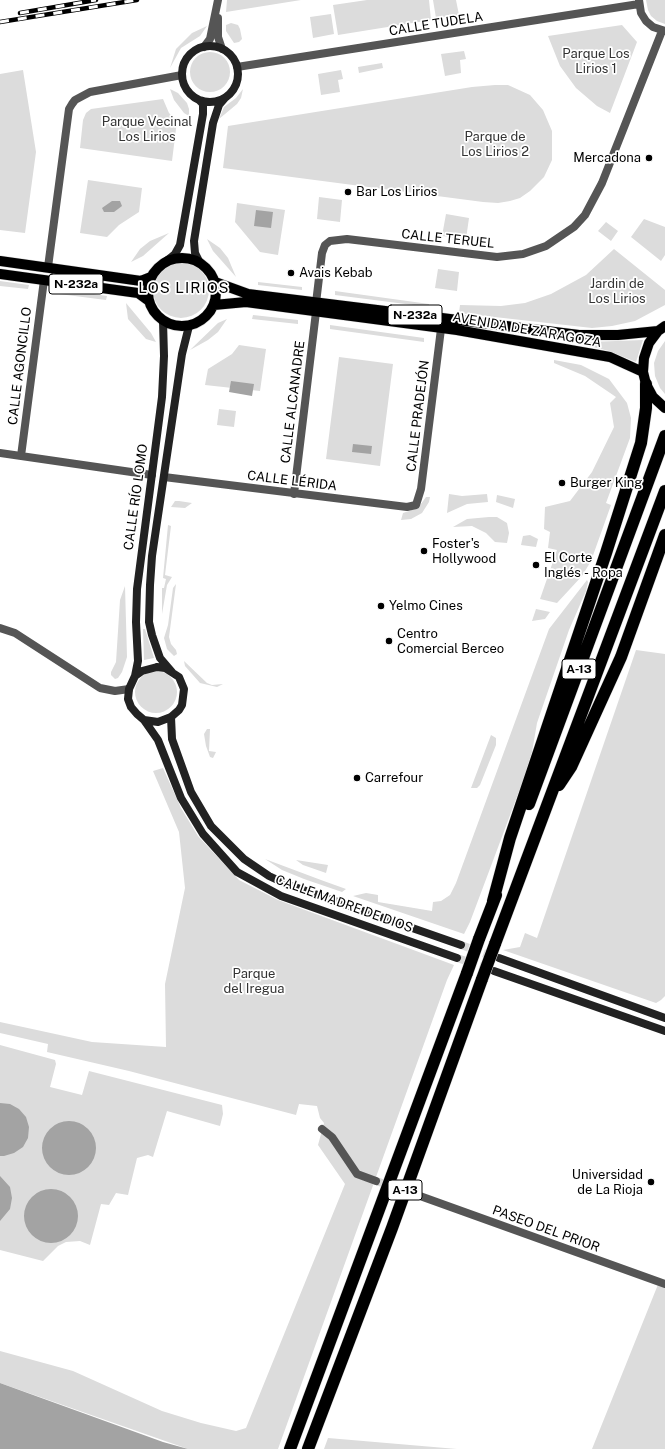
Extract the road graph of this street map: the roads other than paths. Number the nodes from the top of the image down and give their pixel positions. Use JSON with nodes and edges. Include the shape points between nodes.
{"nodes":[{"id":1,"x":219,"y":0,"type":"edge"},
{"id":2,"x":639,"y":2,"type":"edge"},
{"id":3,"x":218,"y":10,"type":"junction"},
{"id":4,"x":663,"y":31,"type":"edge"},
{"id":5,"x":204,"y":47,"type":"junction"},
{"id":6,"x":222,"y":49,"type":"junction"},
{"id":7,"x":237,"y":67,"type":"junction"},
{"id":8,"x":182,"y":76,"type":"junction"},
{"id":9,"x":225,"y":98,"type":"junction"},
{"id":10,"x":199,"y":100,"type":"junction"},
{"id":11,"x":0,"y":261,"type":"edge"},
{"id":12,"x":200,"y":263,"type":"junction"},
{"id":13,"x":160,"y":266,"type":"junction"},
{"id":14,"x":48,"y":267,"type":"junction"},
{"id":15,"x":0,"y":274,"type":"edge"},
{"id":16,"x":151,"y":277,"type":"junction"},
{"id":17,"x":44,"y":280,"type":"junction"},
{"id":18,"x":215,"y":282,"type":"junction"},
{"id":19,"x":149,"y":301,"type":"junction"},
{"id":20,"x":214,"y":305,"type":"junction"},
{"id":21,"x":316,"y":308,"type":"junction"},
{"id":22,"x":163,"y":321,"type":"junction"},
{"id":23,"x":189,"y":326,"type":"junction"},
{"id":24,"x":441,"y":329,"type":"junction"},
{"id":25,"x":661,"y":329,"type":"edge"},
{"id":26,"x":644,"y":378,"type":"junction"},
{"id":27,"x":665,"y":408,"type":"edge"},
{"id":28,"x":665,"y":436,"type":"edge"},
{"id":29,"x":0,"y":453,"type":"edge"},
{"id":30,"x":21,"y":456,"type":"junction"},
{"id":31,"x":152,"y":475,"type":"junction"},
{"id":32,"x":164,"y":477,"type":"junction"},
{"id":33,"x":665,"y":491,"type":"edge"},
{"id":34,"x":294,"y":494,"type":"junction"},
{"id":35,"x":416,"y":504,"type":"joint"},
{"id":36,"x":665,"y":535,"type":"edge"},
{"id":37,"x":0,"y":628,"type":"edge"},
{"id":38,"x":172,"y":672,"type":"junction"},
{"id":39,"x":135,"y":676,"type":"junction"},
{"id":40,"x":129,"y":689,"type":"junction"},
{"id":41,"x":171,"y":718,"type":"junction"},
{"id":42,"x":144,"y":720,"type":"junction"},
{"id":43,"x":549,"y":800,"type":"junction"},
{"id":44,"x":493,"y":901,"type":"junction"},
{"id":45,"x":461,"y":945,"type":"tunnel mouth"},
{"id":46,"x":457,"y":958,"type":"tunnel mouth"},
{"id":47,"x":499,"y":958,"type":"tunnel mouth"},
{"id":48,"x":494,"y":971,"type":"tunnel mouth"},
{"id":49,"x":665,"y":1018,"type":"edge"},
{"id":50,"x":665,"y":1031,"type":"edge"},
{"id":51,"x":322,"y":1129,"type":"dead end"},
{"id":52,"x":376,"y":1181,"type":"tunnel mouth"},
{"id":53,"x":420,"y":1196,"type":"tunnel mouth"},
{"id":54,"x":665,"y":1284,"type":"edge"},
{"id":55,"x":290,"y":1449,"type":"edge"},
{"id":56,"x":308,"y":1449,"type":"edge"}],
"edges":[{"from":1,"to":3,"type":"street"},
{"from":2,"to":4,"type":"street","via":[[646,21]]},
{"from":2,"to":7,"type":"street","name":"CALLE TUDELA"},
{"from":3,"to":5,"type":"street","via":[[210,39]]},
{"from":3,"to":6,"type":"street","via":[[218,38]]},
{"from":4,"to":21,"type":"street","name":"CALLE TERUEL","via":[[602,183],[585,215],[574,227],[546,246],[523,254],[497,257],[347,239],[330,241],[322,253]]},
{"from":5,"to":6,"type":"main road"},
{"from":5,"to":8,"type":"main road","via":[[186,60]]},
{"from":6,"to":7,"type":"main road","via":[[234,60]]},
{"from":7,"to":9,"type":"main road","via":[[236,84]]},
{"from":8,"to":10,"type":"main road","via":[[187,90]]},
{"from":8,"to":14,"type":"street","via":[[90,92],[75,100],[69,109]]},
{"from":9,"to":10,"type":"main road","via":[[212,102]]},
{"from":9,"to":12,"type":"main road","via":[[219,105],[213,124],[194,241],[195,253]]},
{"from":10,"to":13,"type":"main road","via":[[204,108],[180,245],[175,254]]},
{"from":11,"to":14,"type":"main road","number":"N-232a"},
{"from":12,"to":13,"type":"main road","via":[[180,258],[169,260]]},
{"from":12,"to":18,"type":"main road"},
{"from":13,"to":16,"type":"main road"},
{"from":14,"to":16,"type":"main road","number":"N-232a","via":[[141,281]]},
{"from":15,"to":17,"type":"main road","number":"N-232a"},
{"from":16,"to":19,"type":"main road"},
{"from":17,"to":19,"type":"main road","number":"N-232a","via":[[138,292]]},
{"from":17,"to":30,"type":"street","name":"CALLE AGONCILLO"},
{"from":18,"to":20,"type":"main road"},
{"from":18,"to":21,"type":"main road","name":"AVENIDA DE ZARAGOZA","number":"N-232a","via":[[248,294]]},
{"from":19,"to":22,"type":"main road","number":"N-232a","via":[[157,316]]},
{"from":20,"to":21,"type":"main road","name":"AVENIDA DE ZARAGOZA","number":"N-232a","via":[[246,302]]},
{"from":20,"to":23,"type":"main road","via":[[208,315]]},
{"from":21,"to":24,"type":"main road","name":"AVENIDA DE ZARAGOZA","number":"N-232a"},
{"from":21,"to":25,"type":"main road","name":"AVENIDA DE ZARAGOZA","number":"N-232a","via":[[579,335],[618,335]]},
{"from":21,"to":34,"type":"street","name":"CALLE ALCANADRE"},
{"from":22,"to":23,"type":"main road","via":[[171,325]]},
{"from":22,"to":31,"type":"main road","name":"CALLE RÍO LOMO","via":[[164,356]]},
{"from":23,"to":32,"type":"main road","name":"CALLE RÍO LOMO","via":[[182,354]]},
{"from":24,"to":26,"type":"main road","name":"AVENIDA DE ZARAGOZA","number":"N-232a","via":[[610,357]]},
{"from":24,"to":35,"type":"street","name":"CALLE PRADEJÓN","via":[[421,489]]},
{"from":25,"to":26,"type":"main road","number":"N-232a","via":[[649,343],[644,358]]},
{"from":26,"to":27,"type":"main road","via":[[653,397]]},
{"from":26,"to":44,"type":"highway","via":[[646,408],[641,443],[510,838]]},
{"from":28,"to":44,"type":"highway","number":"A-13"},
{"from":29,"to":30,"type":"street"},
{"from":30,"to":31,"type":"street"},
{"from":31,"to":39,"type":"main road","name":"CALLE RÍO LOMO","via":[[137,589],[138,661]]},
{"from":32,"to":34,"type":"street","name":"CALLE LÉRIDA"},
{"from":32,"to":38,"type":"main road","name":"CALLE RÍO LOMO","via":[[152,556],[149,622],[155,648]]},
{"from":33,"to":43,"type":"highway","number":"A-13"},
{"from":34,"to":35,"type":"street","name":"CALLE LÉRIDA","via":[[407,507]]},
{"from":36,"to":43,"type":"highway","via":[[621,658],[571,767]]},
{"from":37,"to":40,"type":"street","via":[[15,633],[100,688],[115,691]]},
{"from":38,"to":39,"type":"main road","via":[[157,667],[149,668]]},
{"from":38,"to":41,"type":"main road","via":[[179,677],[184,689],[182,705]]},
{"from":39,"to":40,"type":"main road"},
{"from":40,"to":42,"type":"main road","via":[[128,699],[131,707]]},
{"from":41,"to":42,"type":"main road","via":[[158,722]]},
{"from":41,"to":45,"type":"main road","name":"CALLE MADRE DE DIOS","via":[[172,739],[191,792],[211,826],[244,859],[286,884]]},
{"from":42,"to":46,"type":"main road","name":"CALLE MADRE DE DIOS","via":[[158,740],[182,798],[203,834],[237,872],[281,896]]},
{"from":43,"to":56,"type":"highway","number":"A-13","bridge":true},
{"from":44,"to":55,"type":"highway","number":"A-13","bridge":true},
{"from":47,"to":49,"type":"main road"},
{"from":48,"to":50,"type":"main road"},
{"from":51,"to":52,"type":"street","via":[[332,1137],[357,1174]]},
{"from":53,"to":54,"type":"street","name":"PASEO DEL PRIOR"}]}
